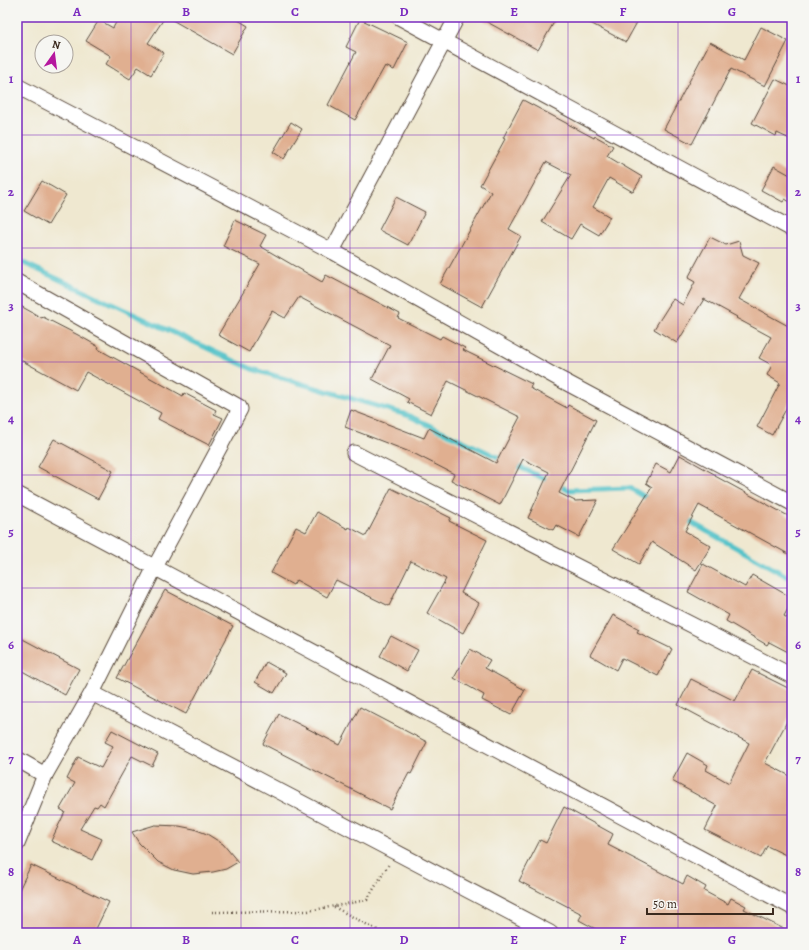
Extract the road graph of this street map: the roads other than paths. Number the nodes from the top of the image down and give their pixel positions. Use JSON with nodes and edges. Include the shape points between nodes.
{"nodes":[{"id":1,"x":399,"y":17,"type":"edge"},
{"id":2,"x":457,"y":17,"type":"edge"},
{"id":3,"x":444,"y":41,"type":"junction"},
{"id":4,"x":17,"y":86,"type":"edge"},
{"id":5,"x":792,"y":229,"type":"edge"},
{"id":6,"x":332,"y":251,"type":"junction"},
{"id":7,"x":17,"y":282,"type":"edge"},
{"id":8,"x":354,"y":453,"type":"dead end"},
{"id":9,"x":17,"y":494,"type":"edge"},
{"id":10,"x":792,"y":503,"type":"edge"},
{"id":11,"x":155,"y":567,"type":"junction"},
{"id":12,"x":792,"y":676,"type":"edge"},
{"id":13,"x":92,"y":693,"type":"junction"},
{"id":14,"x":17,"y":759,"type":"edge"},
{"id":15,"x":45,"y":775,"type":"junction"},
{"id":16,"x":17,"y":844,"type":"edge"},
{"id":17,"x":792,"y":907,"type":"edge"},
{"id":18,"x":550,"y":933,"type":"edge"}],
"edges":[{"from":1,"to":3,"type":"street"},
{"from":2,"to":3,"type":"street"},
{"from":3,"to":5,"type":"street"},
{"from":3,"to":6,"type":"street"},
{"from":4,"to":6,"type":"street"},
{"from":6,"to":10,"type":"street","via":[[556,377]]},
{"from":7,"to":11,"type":"street","via":[[240,409]]},
{"from":8,"to":12,"type":"street"},
{"from":9,"to":11,"type":"street"},
{"from":11,"to":13,"type":"street"},
{"from":11,"to":17,"type":"street"},
{"from":13,"to":15,"type":"street"},
{"from":13,"to":18,"type":"street"},
{"from":14,"to":15,"type":"street"},
{"from":15,"to":16,"type":"street"}]}
